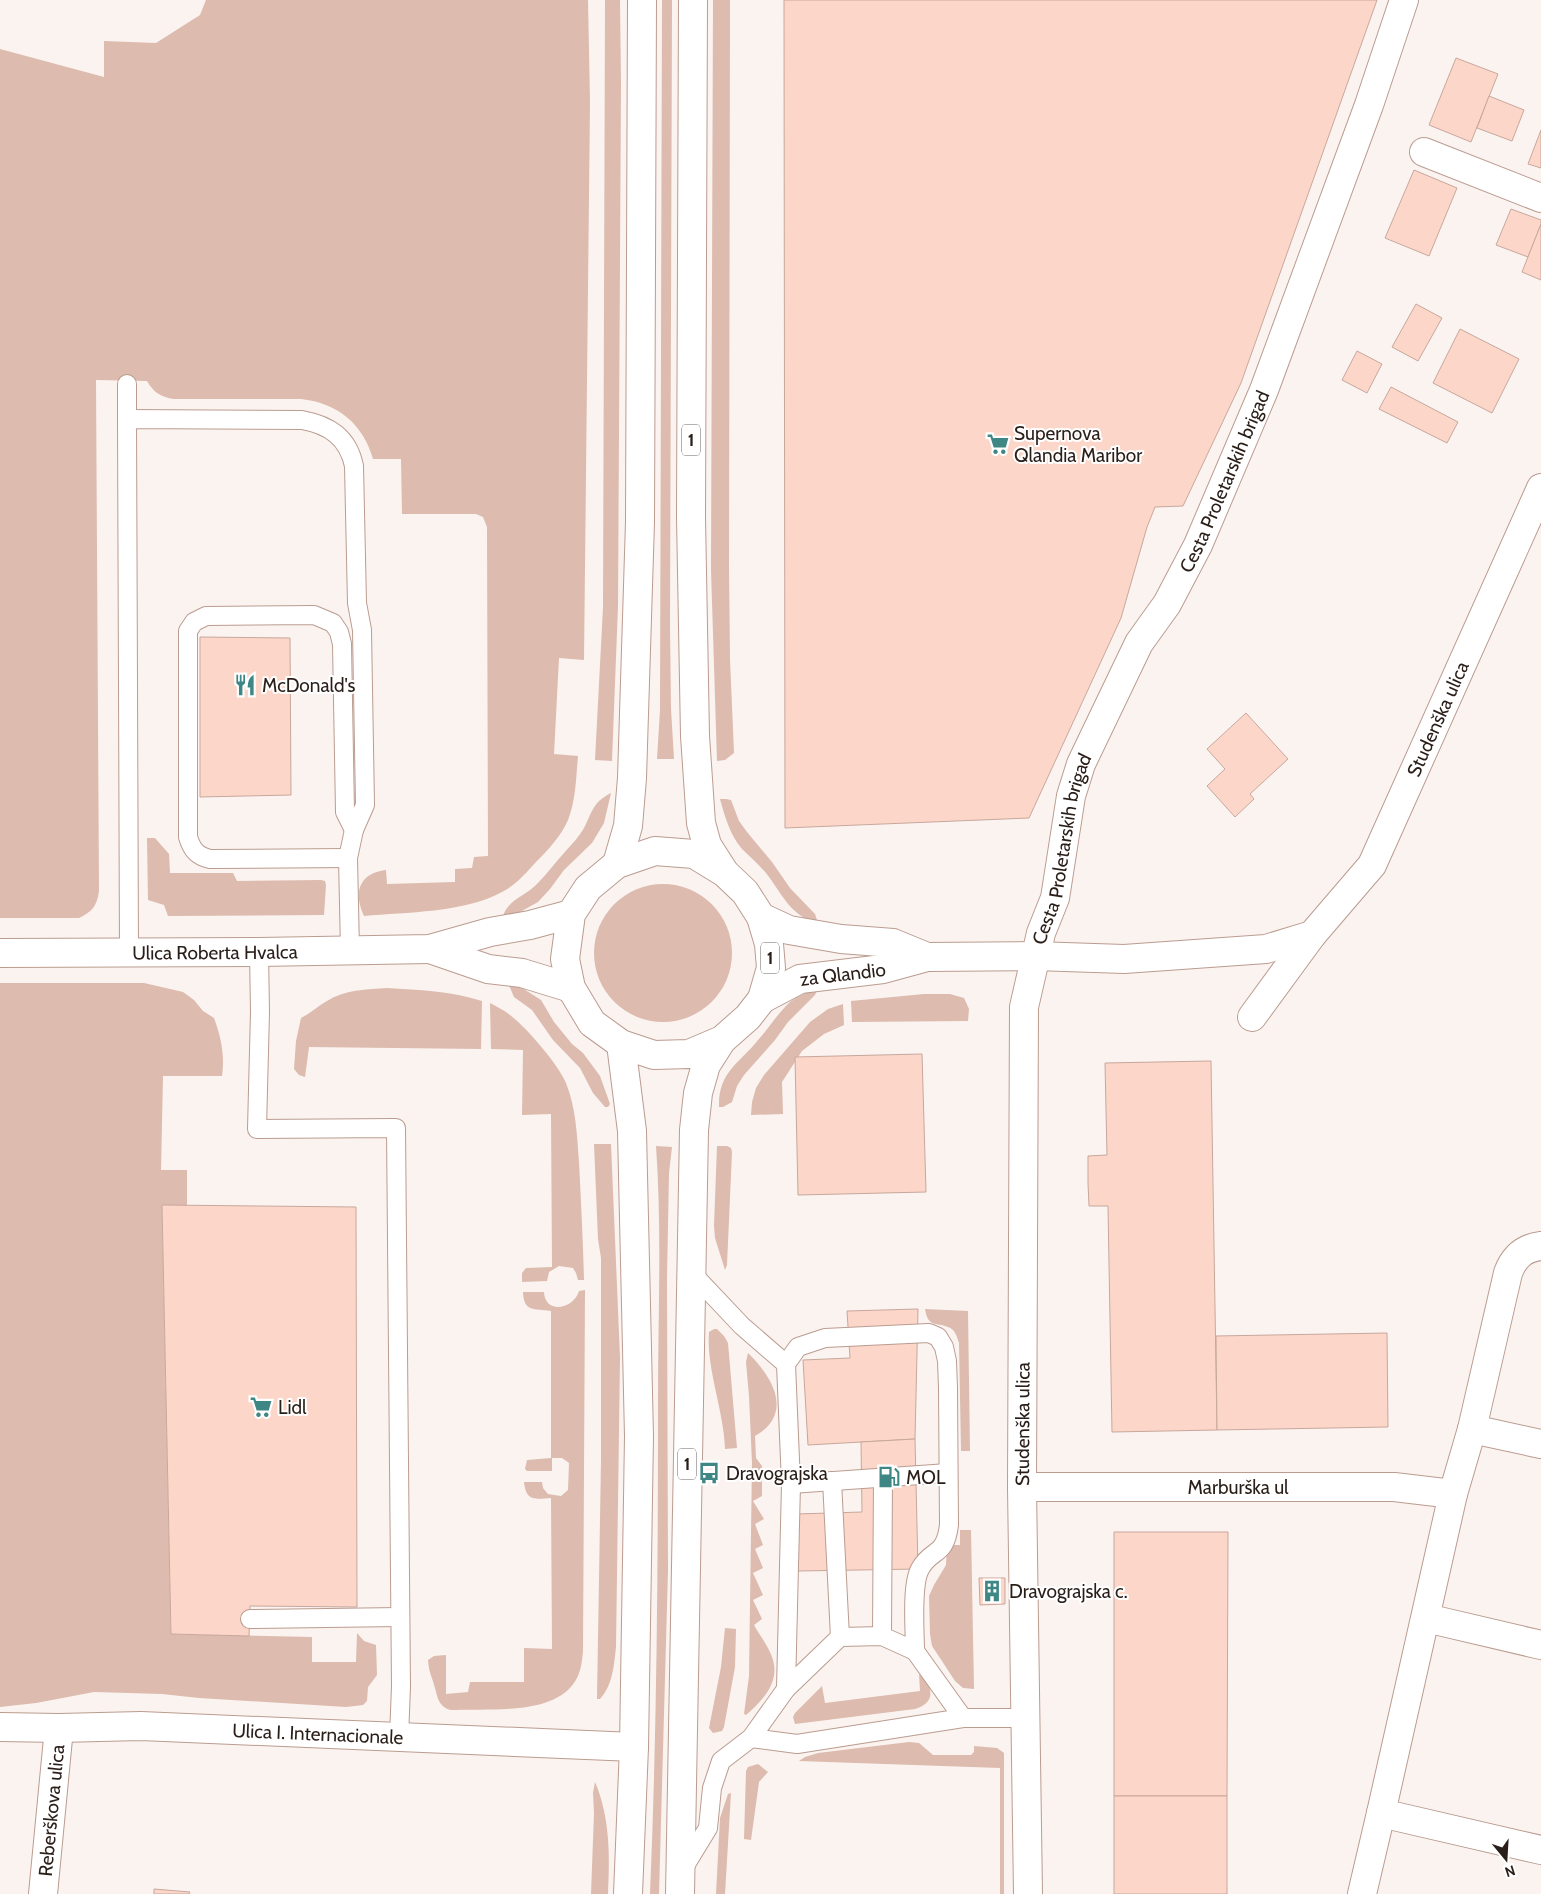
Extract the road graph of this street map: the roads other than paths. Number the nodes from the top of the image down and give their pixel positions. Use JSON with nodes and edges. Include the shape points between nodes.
{"nodes":[{"id":1,"x":642,"y":0,"type":"edge"},
{"id":2,"x":694,"y":0,"type":"edge"},
{"id":3,"x":1404,"y":0,"type":"edge"},
{"id":4,"x":1424,"y":152,"type":"dead end"},
{"id":5,"x":1541,"y":198,"type":"edge"},
{"id":6,"x":127,"y":384,"type":"dead end"},
{"id":7,"x":126,"y":419,"type":"junction"},
{"id":8,"x":1541,"y":488,"type":"edge"},
{"id":9,"x":354,"y":830,"type":"junction"},
{"id":10,"x":348,"y":858,"type":"junction"},
{"id":11,"x":617,"y":864,"type":"junction"},
{"id":12,"x":725,"y":873,"type":"junction"},
{"id":13,"x":571,"y":914,"type":"junction"},
{"id":14,"x":760,"y":918,"type":"junction"},
{"id":15,"x":1312,"y":935,"type":"junction"},
{"id":16,"x":430,"y":949,"type":"junction"},
{"id":17,"x":350,"y":951,"type":"junction"},
{"id":18,"x":129,"y":952,"type":"junction"},
{"id":19,"x":259,"y":952,"type":"junction"},
{"id":20,"x":0,"y":953,"type":"edge"},
{"id":21,"x":927,"y":956,"type":"junction"},
{"id":22,"x":1035,"y":956,"type":"junction"},
{"id":23,"x":571,"y":988,"type":"junction"},
{"id":24,"x":762,"y":999,"type":"junction"},
{"id":25,"x":1252,"y":1017,"type":"dead end"},
{"id":26,"x":722,"y":1040,"type":"junction"},
{"id":27,"x":620,"y":1044,"type":"junction"},
{"id":28,"x":1541,"y":1246,"type":"edge"},
{"id":29,"x":690,"y":1271,"type":"junction"},
{"id":30,"x":786,"y":1364,"type":"junction"},
{"id":31,"x":1472,"y":1429,"type":"junction"},
{"id":32,"x":1541,"y":1444,"type":"edge"},
{"id":33,"x":948,"y":1473,"type":"junction"},
{"id":34,"x":883,"y":1478,"type":"junction"},
{"id":35,"x":832,"y":1481,"type":"junction"},
{"id":36,"x":791,"y":1484,"type":"junction"},
{"id":37,"x":1022,"y":1486,"type":"junction"},
{"id":38,"x":1453,"y":1494,"type":"junction"},
{"id":39,"x":400,"y":1617,"type":"junction"},
{"id":40,"x":1426,"y":1618,"type":"junction"},
{"id":41,"x":250,"y":1619,"type":"dead end"},
{"id":42,"x":882,"y":1636,"type":"junction"},
{"id":43,"x":840,"y":1637,"type":"junction"},
{"id":44,"x":1541,"y":1645,"type":"edge"},
{"id":45,"x":915,"y":1652,"type":"junction"},
{"id":46,"x":786,"y":1689,"type":"junction"},
{"id":47,"x":962,"y":1718,"type":"junction"},
{"id":48,"x":1025,"y":1718,"type":"junction"},
{"id":49,"x":0,"y":1727,"type":"edge"},
{"id":50,"x":59,"y":1728,"type":"junction"},
{"id":51,"x":399,"y":1738,"type":"junction"},
{"id":52,"x":751,"y":1738,"type":"junction"},
{"id":53,"x":634,"y":1747,"type":"junction"},
{"id":54,"x":1381,"y":1813,"type":"junction"},
{"id":55,"x":1541,"y":1850,"type":"edge"},
{"id":56,"x":681,"y":1883,"type":"edge"},
{"id":57,"x":43,"y":1894,"type":"edge"},
{"id":58,"x":628,"y":1894,"type":"edge"},
{"id":59,"x":1028,"y":1894,"type":"edge"},
{"id":60,"x":1362,"y":1894,"type":"edge"}],
"edges":[{"from":1,"to":11,"type":"street","via":[[640,531],[632,778],[628,826]]},
{"from":2,"to":12,"type":"street","number":"1","via":[[691,517],[695,736],[701,823],[707,845]]},
{"from":3,"to":22,"type":"street","name":"Cesta Proletarskih brigad","via":[[1369,105],[1256,408],[1198,546],[1167,604],[1139,643],[1081,764],[1071,796],[1055,898]]},
{"from":4,"to":5,"type":"street"},
{"from":6,"to":7,"type":"lane"},
{"from":7,"to":9,"type":"lane","via":[[302,420],[319,423],[345,442],[354,466],[357,603],[362,630],[366,805]]},
{"from":7,"to":18,"type":"lane"},
{"from":8,"to":15,"type":"street","name":"Studenška ulica","via":[[1372,864]]},
{"from":9,"to":10,"type":"lane"},
{"from":9,"to":10,"type":"lane","via":[[345,812],[342,644],[333,623],[314,615],[206,616],[194,622],[188,631],[188,837],[191,848],[199,856],[210,859]]},
{"from":10,"to":17,"type":"lane"},
{"from":11,"to":12,"type":"street","via":[[655,851],[694,854]]},
{"from":11,"to":13,"type":"street","via":[[588,888]]},
{"from":12,"to":14,"type":"street","number":"1","via":[[745,892]]},
{"from":13,"to":16,"type":"street"},
{"from":13,"to":23,"type":"street","via":[[565,959]]},
{"from":14,"to":21,"type":"street","name":"za Qlandio","via":[[789,930],[893,944]]},
{"from":14,"to":24,"type":"street","number":"1","via":[[769,944],[771,968]]},
{"from":15,"to":22,"type":"street","name":"za Qlandio","via":[[1266,949],[1124,959]]},
{"from":15,"to":25,"type":"street","name":"Studenška ulica"},
{"from":16,"to":17,"type":"street","name":"Ulica Roberta Hvalca"},
{"from":16,"to":23,"type":"street","via":[[488,969],[522,973]]},
{"from":17,"to":19,"type":"street","name":"Ulica Roberta Hvalca"},
{"from":18,"to":19,"type":"street","name":"Ulica Roberta Hvalca"},
{"from":18,"to":20,"type":"street","name":"Ulica Roberta Hvalca"},
{"from":19,"to":39,"type":"lane","via":[[257,1129],[396,1128]]},
{"from":21,"to":22,"type":"street","name":"za Qlandio"},
{"from":21,"to":24,"type":"street","name":"za Qlandio","via":[[884,970],[800,980]]},
{"from":22,"to":37,"type":"street","name":"Studenška ulica","via":[[1024,1007]]},
{"from":23,"to":27,"type":"street","via":[[592,1023]]},
{"from":24,"to":26,"type":"street","number":"1","via":[[748,1017]]},
{"from":26,"to":27,"type":"street","via":[[689,1054],[654,1055]]},
{"from":26,"to":29,"type":"street","number":"1","via":[[706,1065],[698,1093]]},
{"from":27,"to":53,"type":"street","via":[[632,1131],[639,1436]]},
{"from":28,"to":31,"type":"street","via":[[1526,1250],[1512,1262]]},
{"from":29,"to":30,"type":"lane","via":[[742,1326]]},
{"from":29,"to":56,"type":"street","number":"1"},
{"from":30,"to":33,"type":"lane","via":[[798,1347],[825,1338],[929,1333],[938,1337],[944,1347],[946,1362]]},
{"from":30,"to":36,"type":"lane"},
{"from":31,"to":32,"type":"street"},
{"from":31,"to":38,"type":"street"},
{"from":33,"to":34,"type":"lane"},
{"from":33,"to":45,"type":"lane","via":[[947,1537],[942,1548],[920,1568],[916,1581]]},
{"from":34,"to":35,"type":"lane"},
{"from":34,"to":42,"type":"lane"},
{"from":35,"to":36,"type":"lane"},
{"from":35,"to":43,"type":"lane"},
{"from":36,"to":46,"type":"lane"},
{"from":37,"to":38,"type":"street","name":"Marburška ul","via":[[1394,1487]]},
{"from":37,"to":48,"type":"street","name":"Studenška ulica"},
{"from":38,"to":40,"type":"street"},
{"from":39,"to":41,"type":"lane"},
{"from":39,"to":51,"type":"lane"},
{"from":40,"to":44,"type":"street"},
{"from":40,"to":54,"type":"street"},
{"from":42,"to":43,"type":"lane"},
{"from":42,"to":45,"type":"lane"},
{"from":43,"to":46,"type":"lane"},
{"from":45,"to":47,"type":"lane"},
{"from":46,"to":52,"type":"lane"},
{"from":47,"to":48,"type":"lane"},
{"from":47,"to":52,"type":"lane","via":[[797,1744]]},
{"from":48,"to":59,"type":"street","name":"Studenška ulica"},
{"from":49,"to":50,"type":"street","name":"Ulica I. Internacionale"},
{"from":50,"to":51,"type":"street","name":"Ulica I. Internacionale","via":[[141,1726]]},
{"from":50,"to":57,"type":"street","name":"Reberškova ulica"},
{"from":51,"to":53,"type":"street","name":"Ulica I. Internacionale"},
{"from":52,"to":56,"type":"lane","via":[[721,1761],[712,1788],[708,1828]]},
{"from":53,"to":58,"type":"street"},
{"from":54,"to":55,"type":"street"},
{"from":54,"to":60,"type":"street"}]}
